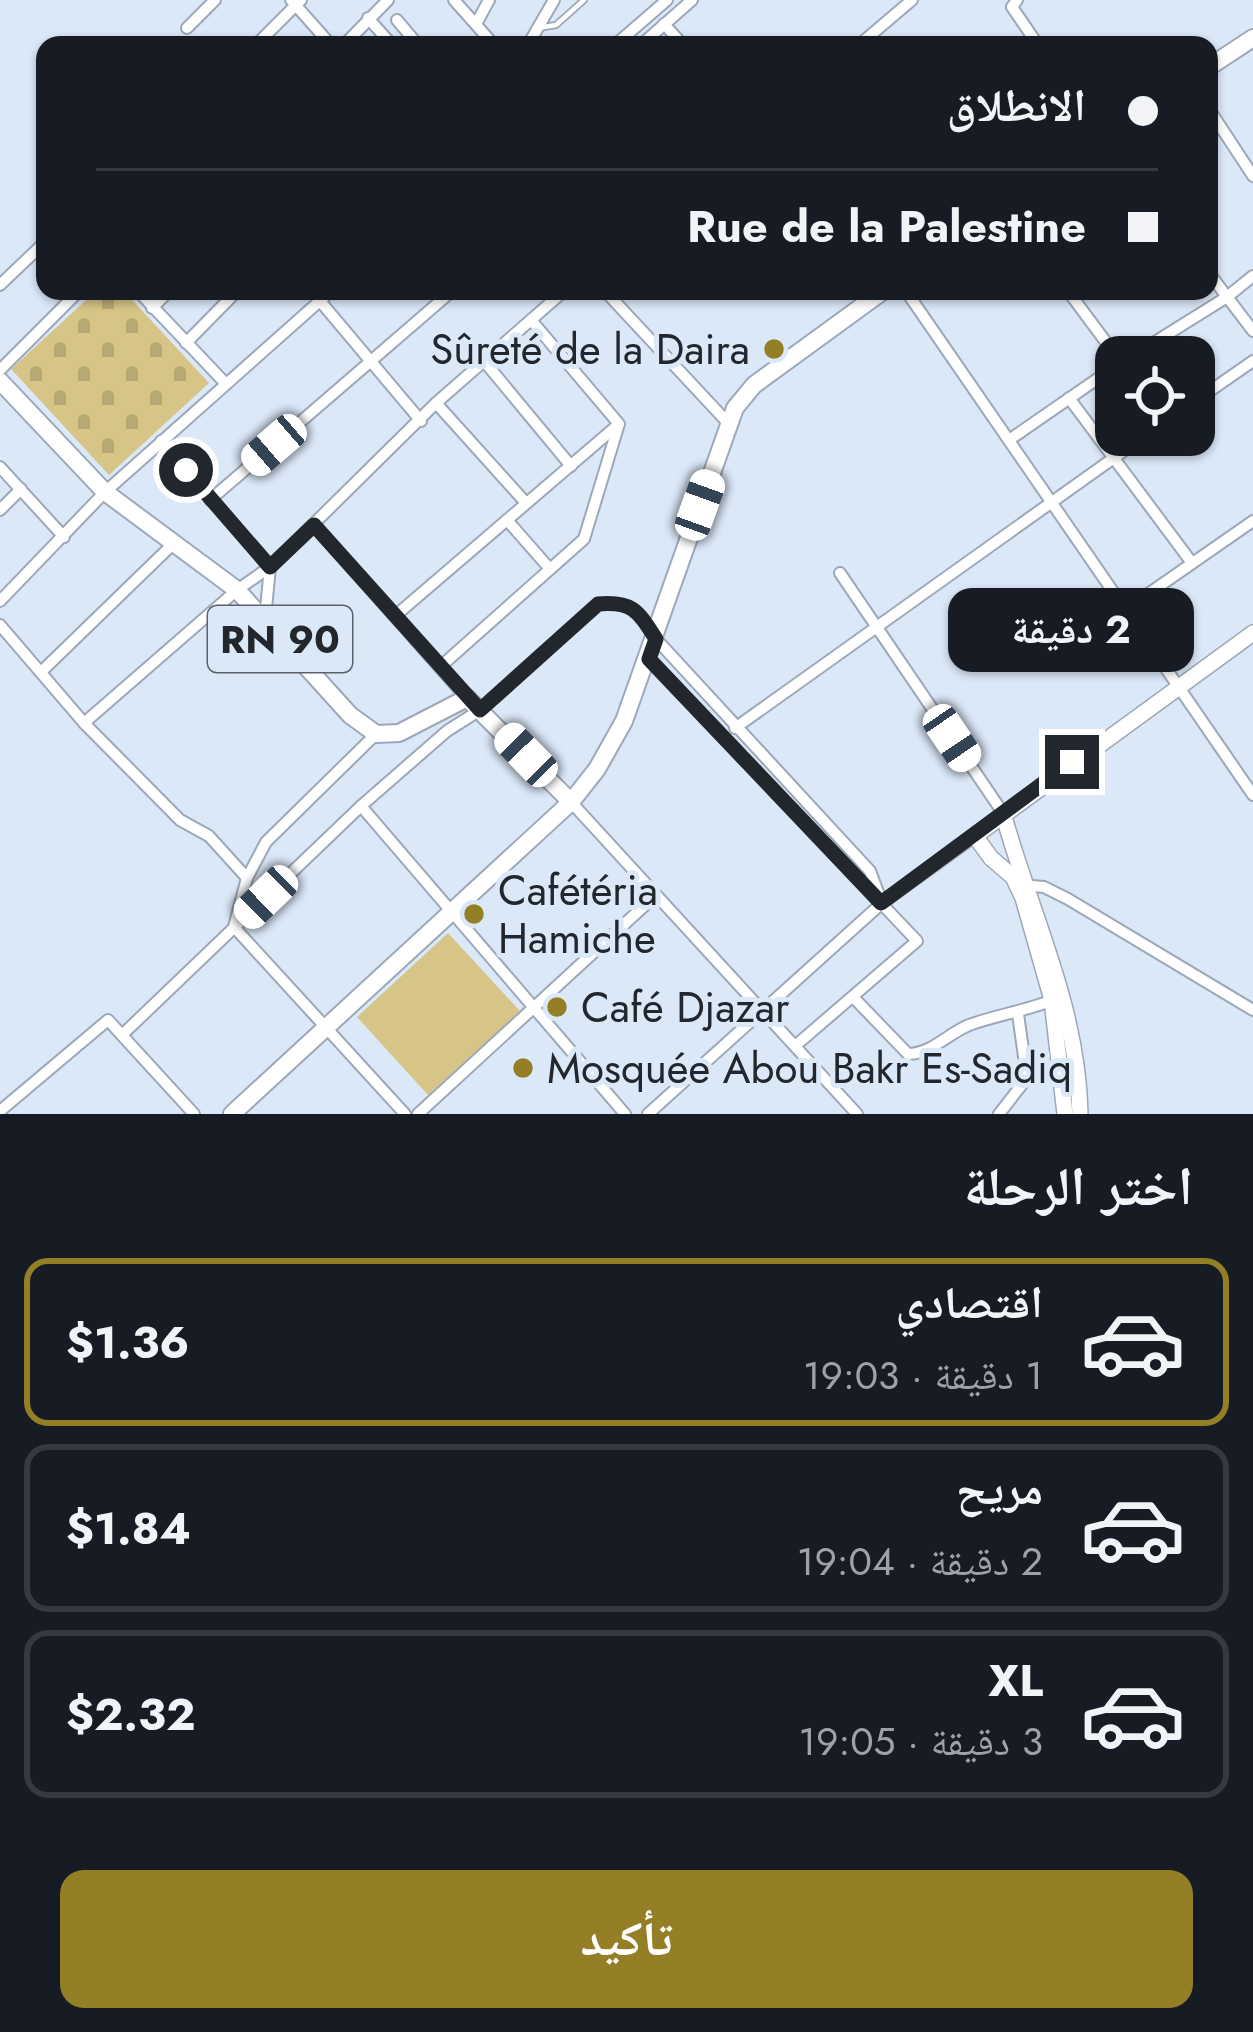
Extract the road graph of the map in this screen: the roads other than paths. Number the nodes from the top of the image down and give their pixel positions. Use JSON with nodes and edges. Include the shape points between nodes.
{"nodes":[{"id":1,"x":215,"y":0,"type":"edge"},
{"id":2,"x":388,"y":0,"type":"edge"},
{"id":3,"x":454,"y":0,"type":"edge"},
{"id":4,"x":489,"y":0,"type":"edge"},
{"id":5,"x":554,"y":0,"type":"edge"},
{"id":6,"x":584,"y":0,"type":"edge"},
{"id":7,"x":667,"y":0,"type":"edge"},
{"id":8,"x":692,"y":0,"type":"edge"},
{"id":9,"x":912,"y":0,"type":"edge"},
{"id":10,"x":1017,"y":0,"type":"edge"},
{"id":11,"x":296,"y":2,"type":"edge"},
{"id":12,"x":678,"y":12,"type":"junction"},
{"id":13,"x":368,"y":18,"type":"junction"},
{"id":14,"x":398,"y":20,"type":"dead end"},
{"id":15,"x":476,"y":24,"type":"junction"},
{"id":16,"x":664,"y":24,"type":"junction"},
{"id":17,"x":187,"y":28,"type":"dead end"},
{"id":18,"x":538,"y":28,"type":"junction"},
{"id":19,"x":264,"y":36,"type":"edge"},
{"id":20,"x":324,"y":36,"type":"edge"},
{"id":21,"x":352,"y":36,"type":"edge"},
{"id":22,"x":384,"y":36,"type":"edge"},
{"id":23,"x":411,"y":36,"type":"edge"},
{"id":24,"x":486,"y":36,"type":"edge"},
{"id":25,"x":534,"y":36,"type":"edge"},
{"id":26,"x":625,"y":36,"type":"edge"},
{"id":27,"x":651,"y":36,"type":"edge"},
{"id":28,"x":675,"y":36,"type":"edge"},
{"id":29,"x":870,"y":36,"type":"edge"},
{"id":30,"x":1031,"y":36,"type":"edge"},
{"id":31,"x":1253,"y":38,"type":"edge"},
{"id":32,"x":1218,"y":61,"type":"edge"},
{"id":33,"x":1218,"y":123,"type":"edge"},
{"id":34,"x":1253,"y":176,"type":"edge"},
{"id":35,"x":36,"y":251,"type":"edge"},
{"id":36,"x":1253,"y":276,"type":"edge"},
{"id":37,"x":0,"y":285,"type":"edge"},
{"id":38,"x":1218,"y":285,"type":"edge"},
{"id":39,"x":1227,"y":297,"type":"junction"},
{"id":40,"x":70,"y":300,"type":"edge"},
{"id":41,"x":145,"y":300,"type":"edge"},
{"id":42,"x":160,"y":300,"type":"edge"},
{"id":43,"x":228,"y":300,"type":"edge"},
{"id":44,"x":441,"y":300,"type":"edge"},
{"id":45,"x":554,"y":300,"type":"edge"},
{"id":46,"x":613,"y":300,"type":"edge"},
{"id":47,"x":872,"y":300,"type":"edge"},
{"id":48,"x":912,"y":300,"type":"edge"},
{"id":49,"x":1079,"y":300,"type":"edge"},
{"id":50,"x":320,"y":301,"type":"joint"},
{"id":51,"x":152,"y":308,"type":"junction"},
{"id":52,"x":531,"y":320,"type":"junction"},
{"id":53,"x":1253,"y":331,"type":"edge"},
{"id":54,"x":1103,"y":336,"type":"edge"},
{"id":55,"x":1165,"y":336,"type":"edge"},
{"id":56,"x":186,"y":343,"type":"junction"},
{"id":57,"x":370,"y":361,"type":"junction"},
{"id":58,"x":1253,"y":361,"type":"edge"},
{"id":59,"x":484,"y":362,"type":"junction"},
{"id":60,"x":0,"y":370,"type":"edge"},
{"id":61,"x":1095,"y":380,"type":"edge"},
{"id":62,"x":0,"y":381,"type":"edge"},
{"id":63,"x":226,"y":384,"type":"junction"},
{"id":64,"x":1215,"y":387,"type":"edge"},
{"id":65,"x":1069,"y":398,"type":"junction"},
{"id":66,"x":436,"y":404,"type":"junction"},
{"id":67,"x":421,"y":421,"type":"junction"},
{"id":68,"x":619,"y":424,"type":"junction"},
{"id":69,"x":729,"y":424,"type":"junction"},
{"id":70,"x":161,"y":440,"type":"junction"},
{"id":71,"x":1009,"y":440,"type":"junction"},
{"id":72,"x":1116,"y":456,"type":"edge"},
{"id":73,"x":1113,"y":458,"type":"junction"},
{"id":74,"x":571,"y":466,"type":"junction"},
{"id":75,"x":0,"y":467,"type":"edge"},
{"id":76,"x":21,"y":490,"type":"junction"},
{"id":77,"x":105,"y":492,"type":"junction"},
{"id":78,"x":210,"y":500,"type":"junction"},
{"id":79,"x":1049,"y":500,"type":"junction"},
{"id":80,"x":526,"y":503,"type":"junction"},
{"id":81,"x":0,"y":510,"type":"edge"},
{"id":82,"x":507,"y":520,"type":"junction"},
{"id":83,"x":1253,"y":520,"type":"edge"},
{"id":84,"x":314,"y":525,"type":"junction"},
{"id":85,"x":64,"y":537,"type":"junction"},
{"id":86,"x":175,"y":542,"type":"junction"},
{"id":87,"x":1192,"y":563,"type":"junction"},
{"id":88,"x":270,"y":567,"type":"junction"},
{"id":89,"x":550,"y":569,"type":"junction"},
{"id":90,"x":840,"y":573,"type":"dead end"},
{"id":91,"x":237,"y":590,"type":"junction"},
{"id":92,"x":0,"y":601,"type":"edge"},
{"id":93,"x":1125,"y":610,"type":"junction"},
{"id":94,"x":394,"y":616,"type":"junction"},
{"id":95,"x":265,"y":622,"type":"junction"},
{"id":96,"x":876,"y":624,"type":"junction"},
{"id":97,"x":0,"y":625,"type":"edge"},
{"id":98,"x":1253,"y":633,"type":"edge"},
{"id":99,"x":656,"y":639,"type":"junction"},
{"id":100,"x":649,"y":659,"type":"junction"},
{"id":101,"x":440,"y":668,"type":"junction"},
{"id":102,"x":40,"y":672,"type":"junction"},
{"id":103,"x":1177,"y":685,"type":"junction"},
{"id":104,"x":473,"y":704,"type":"junction"},
{"id":105,"x":85,"y":723,"type":"junction"},
{"id":106,"x":737,"y":726,"type":"junction"},
{"id":107,"x":376,"y":734,"type":"junction"},
{"id":108,"x":722,"y":737,"type":"junction"},
{"id":109,"x":1253,"y":795,"type":"edge"},
{"id":110,"x":571,"y":802,"type":"junction"},
{"id":111,"x":361,"y":806,"type":"junction"},
{"id":112,"x":1003,"y":813,"type":"junction"},
{"id":113,"x":975,"y":836,"type":"junction"},
{"id":114,"x":248,"y":878,"type":"junction"},
{"id":115,"x":1022,"y":885,"type":"junction"},
{"id":116,"x":656,"y":895,"type":"junction"},
{"id":117,"x":881,"y":903,"type":"junction"},
{"id":118,"x":452,"y":912,"type":"junction"},
{"id":119,"x":234,"y":927,"type":"junction"},
{"id":120,"x":853,"y":997,"type":"junction"},
{"id":121,"x":1058,"y":998,"type":"junction"},
{"id":122,"x":534,"y":1008,"type":"junction"},
{"id":123,"x":761,"y":1010,"type":"junction"},
{"id":124,"x":1253,"y":1010,"type":"edge"},
{"id":125,"x":1018,"y":1014,"type":"junction"},
{"id":126,"x":325,"y":1028,"type":"junction"},
{"id":127,"x":122,"y":1035,"type":"junction"},
{"id":128,"x":795,"y":1046,"type":"junction"},
{"id":129,"x":0,"y":1111,"type":"edge"},
{"id":130,"x":194,"y":1114,"type":"edge"},
{"id":131,"x":232,"y":1114,"type":"edge"},
{"id":132,"x":406,"y":1114,"type":"edge"},
{"id":133,"x":418,"y":1114,"type":"edge"},
{"id":134,"x":626,"y":1114,"type":"edge"},
{"id":135,"x":648,"y":1114,"type":"edge"},
{"id":136,"x":857,"y":1114,"type":"edge"},
{"id":137,"x":999,"y":1114,"type":"edge"},
{"id":138,"x":1065,"y":1114,"type":"edge"},
{"id":139,"x":1080,"y":1114,"type":"edge"}],
"edges":[{"from":1,"to":17,"type":"street"},
{"from":2,"to":13,"type":"street"},
{"from":3,"to":15,"type":"street"},
{"from":4,"to":15,"type":"street"},
{"from":5,"to":18,"type":"street"},
{"from":6,"to":18,"type":"lane","via":[[556,25]]},
{"from":7,"to":12,"type":"street"},
{"from":7,"to":26,"type":"street"},
{"from":8,"to":12,"type":"street"},
{"from":9,"to":29,"type":"street"},
{"from":10,"to":30,"type":"street","via":[[1012,7]]},
{"from":11,"to":19,"type":"street"},
{"from":11,"to":20,"type":"street"},
{"from":12,"to":16,"type":"street"},
{"from":13,"to":21,"type":"street"},
{"from":13,"to":22,"type":"street"},
{"from":14,"to":23,"type":"street"},
{"from":15,"to":24,"type":"street"},
{"from":16,"to":27,"type":"street"},
{"from":16,"to":28,"type":"street"},
{"from":18,"to":25,"type":"street"},
{"from":31,"to":32,"type":"main road"},
{"from":33,"to":34,"type":"street"},
{"from":35,"to":37,"type":"street"},
{"from":36,"to":39,"type":"street"},
{"from":38,"to":39,"type":"street"},
{"from":39,"to":53,"type":"street"},
{"from":39,"to":55,"type":"street"},
{"from":40,"to":60,"type":"street"},
{"from":41,"to":51,"type":"street"},
{"from":42,"to":51,"type":"street"},
{"from":43,"to":56,"type":"street"},
{"from":44,"to":57,"type":"street"},
{"from":45,"to":52,"type":"street"},
{"from":46,"to":69,"type":"street"},
{"from":47,"to":69,"type":"main road","via":[[754,385]]},
{"from":48,"to":71,"type":"street"},
{"from":49,"to":54,"type":"street"},
{"from":50,"to":57,"type":"street"},
{"from":50,"to":63,"type":"street"},
{"from":51,"to":56,"type":"street"},
{"from":52,"to":59,"type":"street"},
{"from":52,"to":68,"type":"street"},
{"from":56,"to":63,"type":"street"},
{"from":57,"to":67,"type":"street"},
{"from":57,"to":78,"type":"street"},
{"from":58,"to":64,"type":"street"},
{"from":59,"to":66,"type":"street"},
{"from":59,"to":74,"type":"street"},
{"from":61,"to":65,"type":"street"},
{"from":62,"to":77,"type":"main road","number":"RN 90"},
{"from":63,"to":70,"type":"street"},
{"from":65,"to":71,"type":"street"},
{"from":65,"to":73,"type":"street"},
{"from":66,"to":67,"type":"street"},
{"from":66,"to":80,"type":"street"},
{"from":67,"to":84,"type":"street"},
{"from":68,"to":74,"type":"street"},
{"from":68,"to":89,"type":"street","via":[[584,539]]},
{"from":69,"to":99,"type":"main road"},
{"from":70,"to":77,"type":"street"},
{"from":70,"to":78,"type":"street"},
{"from":71,"to":79,"type":"street"},
{"from":72,"to":73,"type":"street"},
{"from":73,"to":79,"type":"street"},
{"from":73,"to":87,"type":"street"},
{"from":74,"to":80,"type":"street"},
{"from":75,"to":76,"type":"street"},
{"from":76,"to":81,"type":"street"},
{"from":76,"to":85,"type":"street"},
{"from":77,"to":85,"type":"street"},
{"from":77,"to":86,"type":"main road","number":"RN 90"},
{"from":78,"to":88,"type":"street"},
{"from":79,"to":93,"type":"street"},
{"from":79,"to":96,"type":"street"},
{"from":80,"to":82,"type":"street"},
{"from":82,"to":89,"type":"street"},
{"from":82,"to":94,"type":"street"},
{"from":83,"to":87,"type":"street"},
{"from":84,"to":88,"type":"street"},
{"from":84,"to":94,"type":"street"},
{"from":85,"to":92,"type":"street"},
{"from":86,"to":91,"type":"main road","number":"RN 90"},
{"from":86,"to":102,"type":"street"},
{"from":87,"to":93,"type":"street"},
{"from":88,"to":91,"type":"street"},
{"from":88,"to":95,"type":"street"},
{"from":89,"to":101,"type":"street"},
{"from":90,"to":96,"type":"street"},
{"from":91,"to":95,"type":"main road","number":"RN 90"},
{"from":91,"to":105,"type":"street"},
{"from":93,"to":103,"type":"street"},
{"from":94,"to":101,"type":"street"},
{"from":95,"to":107,"type":"main road","number":"RN 90"},
{"from":96,"to":106,"type":"street"},
{"from":96,"to":112,"type":"street"},
{"from":97,"to":102,"type":"street"},
{"from":98,"to":103,"type":"main road"},
{"from":99,"to":100,"type":"main road"},
{"from":99,"to":104,"type":"street","via":[[622,602],[598,604]]},
{"from":99,"to":106,"type":"street"},
{"from":100,"to":108,"type":"street"},
{"from":100,"to":110,"type":"main road","via":[[625,722]]},
{"from":101,"to":104,"type":"street"},
{"from":102,"to":105,"type":"street"},
{"from":103,"to":109,"type":"street"},
{"from":103,"to":112,"type":"main road"},
{"from":104,"to":107,"type":"main road","via":[[399,734]]},
{"from":104,"to":110,"type":"main road"},
{"from":104,"to":111,"type":"street"},
{"from":105,"to":114,"type":"street"},
{"from":106,"to":108,"type":"street"},
{"from":106,"to":117,"type":"street","via":[[870,872]]},
{"from":107,"to":114,"type":"street","via":[[266,842]]},
{"from":108,"to":117,"type":"street"},
{"from":110,"to":116,"type":"street"},
{"from":110,"to":118,"type":"main road"},
{"from":111,"to":118,"type":"street"},
{"from":111,"to":119,"type":"street"},
{"from":112,"to":113,"type":"main road"},
{"from":112,"to":115,"type":"main road"},
{"from":113,"to":115,"type":"main road"},
{"from":113,"to":117,"type":"street"},
{"from":114,"to":119,"type":"street"},
{"from":115,"to":121,"type":"main road"},
{"from":115,"to":124,"type":"street","via":[[1044,886]]},
{"from":116,"to":122,"type":"street"},
{"from":116,"to":123,"type":"street"},
{"from":117,"to":120,"type":"street","via":[[917,941]]},
{"from":117,"to":123,"type":"street"},
{"from":118,"to":122,"type":"street"},
{"from":118,"to":126,"type":"main road"},
{"from":119,"to":126,"type":"street"},
{"from":119,"to":127,"type":"street"},
{"from":120,"to":125,"type":"street","via":[[908,1054]]},
{"from":120,"to":128,"type":"street"},
{"from":121,"to":125,"type":"street"},
{"from":121,"to":138,"type":"main road"},
{"from":121,"to":139,"type":"main road","via":[[1076,1057]]},
{"from":122,"to":133,"type":"street"},
{"from":122,"to":134,"type":"street"},
{"from":123,"to":128,"type":"street"},
{"from":123,"to":135,"type":"street"},
{"from":125,"to":137,"type":"street","via":[[1027,1078]]},
{"from":126,"to":131,"type":"main road"},
{"from":126,"to":132,"type":"street"},
{"from":127,"to":129,"type":"street","via":[[108,1020]]},
{"from":127,"to":130,"type":"street"},
{"from":128,"to":136,"type":"street"}]}
